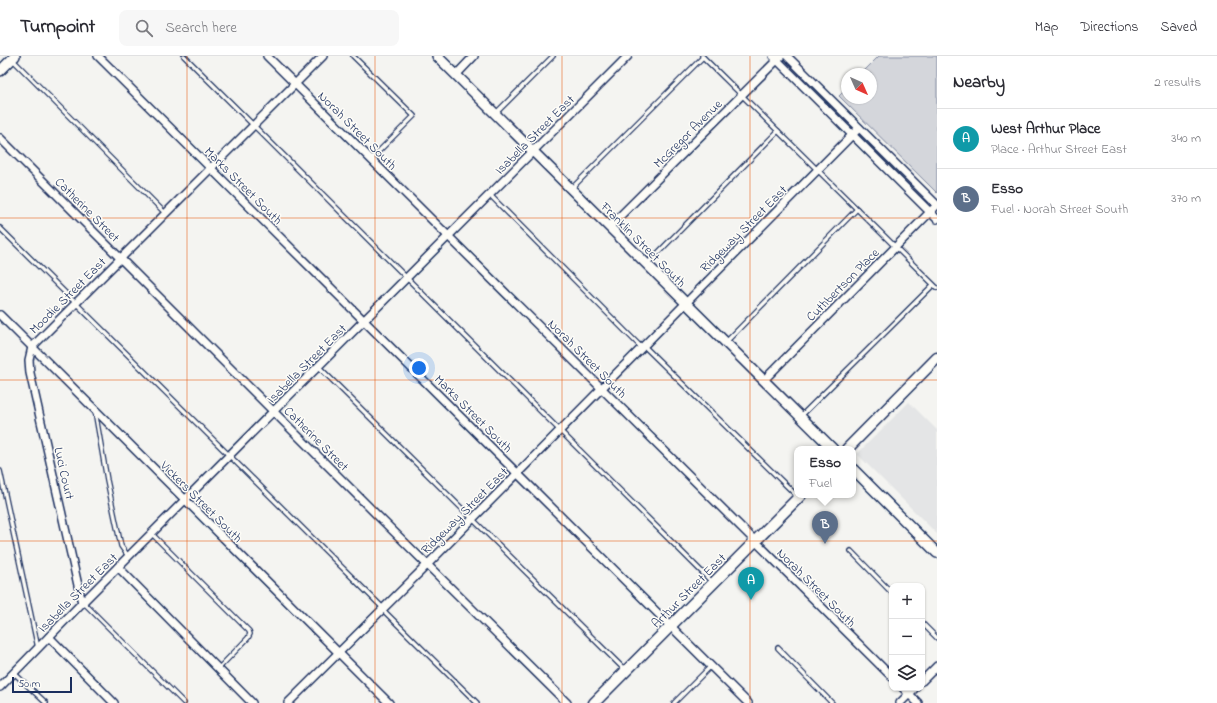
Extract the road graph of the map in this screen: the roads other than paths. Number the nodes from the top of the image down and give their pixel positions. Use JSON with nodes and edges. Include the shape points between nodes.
{"nodes":[{"id":1,"x":98,"y":56,"type":"edge"},
{"id":2,"x":184,"y":56,"type":"edge"},
{"id":3,"x":267,"y":56,"type":"edge"},
{"id":4,"x":323,"y":56,"type":"edge"},
{"id":5,"x":353,"y":56,"type":"edge"},
{"id":6,"x":437,"y":56,"type":"edge"},
{"id":7,"x":474,"y":56,"type":"edge"},
{"id":8,"x":553,"y":56,"type":"edge"},
{"id":9,"x":628,"y":56,"type":"edge"},
{"id":10,"x":787,"y":56,"type":"edge"},
{"id":11,"x":12,"y":57,"type":"edge"},
{"id":12,"x":703,"y":57,"type":"edge"},
{"id":13,"x":777,"y":57,"type":"edge"},
{"id":14,"x":0,"y":71,"type":"edge"},
{"id":15,"x":456,"y":75,"type":"junction"},
{"id":16,"x":295,"y":84,"type":"junction"},
{"id":17,"x":742,"y":95,"type":"junction"},
{"id":18,"x":495,"y":114,"type":"junction"},
{"id":19,"x":253,"y":125,"type":"junction"},
{"id":20,"x":859,"y":128,"type":"junction"},
{"id":21,"x":778,"y":131,"type":"junction"},
{"id":22,"x":852,"y":135,"type":"junction"},
{"id":23,"x":0,"y":138,"type":"edge"},
{"id":24,"x":533,"y":152,"type":"junction"},
{"id":25,"x":371,"y":160,"type":"junction"},
{"id":26,"x":211,"y":168,"type":"junction"},
{"id":27,"x":818,"y":170,"type":"junction"},
{"id":28,"x":571,"y":190,"type":"junction"},
{"id":29,"x":490,"y":195,"type":"junction"},
{"id":30,"x":937,"y":205,"type":"edge"},
{"id":31,"x":857,"y":209,"type":"junction"},
{"id":32,"x":930,"y":212,"type":"junction"},
{"id":33,"x":165,"y":213,"type":"junction"},
{"id":34,"x":937,"y":219,"type":"edge"},
{"id":35,"x":609,"y":227,"type":"junction"},
{"id":36,"x":0,"y":228,"type":"edge"},
{"id":37,"x":448,"y":237,"type":"junction"},
{"id":38,"x":895,"y":248,"type":"junction"},
{"id":39,"x":120,"y":258,"type":"junction"},
{"id":40,"x":647,"y":264,"type":"junction"},
{"id":41,"x":406,"y":279,"type":"junction"},
{"id":42,"x":933,"y":285,"type":"junction"},
{"id":43,"x":937,"y":288,"type":"edge"},
{"id":44,"x":75,"y":303,"type":"junction"},
{"id":45,"x":686,"y":303,"type":"junction"},
{"id":46,"x":0,"y":315,"type":"edge"},
{"id":47,"x":364,"y":322,"type":"junction"},
{"id":48,"x":725,"y":342,"type":"junction"},
{"id":49,"x":642,"y":346,"type":"junction"},
{"id":50,"x":32,"y":347,"type":"junction"},
{"id":51,"x":937,"y":358,"type":"edge"},
{"id":52,"x":319,"y":367,"type":"junction"},
{"id":53,"x":764,"y":380,"type":"junction"},
{"id":54,"x":601,"y":388,"type":"junction"},
{"id":55,"x":95,"y":410,"type":"junction"},
{"id":56,"x":274,"y":411,"type":"junction"},
{"id":57,"x":801,"y":416,"type":"junction"},
{"id":58,"x":558,"y":431,"type":"junction"},
{"id":59,"x":830,"y":446,"type":"edge"},
{"id":60,"x":850,"y":446,"type":"edge"},
{"id":61,"x":230,"y":455,"type":"junction"},
{"id":62,"x":0,"y":471,"type":"edge"},
{"id":63,"x":518,"y":472,"type":"junction"},
{"id":64,"x":856,"y":472,"type":"edge"},
{"id":65,"x":794,"y":490,"type":"edge"},
{"id":66,"x":798,"y":498,"type":"edge"},
{"id":67,"x":185,"y":500,"type":"junction"},
{"id":68,"x":472,"y":519,"type":"junction"},
{"id":69,"x":152,"y":534,"type":"junction"},
{"id":70,"x":755,"y":542,"type":"junction"},
{"id":71,"x":851,"y":551,"type":"dead end"},
{"id":72,"x":937,"y":553,"type":"edge"},
{"id":73,"x":129,"y":557,"type":"junction"},
{"id":74,"x":427,"y":564,"type":"junction"},
{"id":75,"x":118,"y":568,"type":"junction"},
{"id":76,"x":713,"y":584,"type":"junction"},
{"id":77,"x":889,"y":590,"type":"edge"},
{"id":78,"x":82,"y":603,"type":"junction"},
{"id":79,"x":383,"y":608,"type":"junction"},
{"id":80,"x":671,"y":626,"type":"junction"},
{"id":81,"x":925,"y":626,"type":"edge"},
{"id":82,"x":49,"y":637,"type":"junction"},
{"id":83,"x":937,"y":638,"type":"edge"},
{"id":84,"x":38,"y":648,"type":"junction"},
{"id":85,"x":778,"y":648,"type":"dead end"},
{"id":86,"x":338,"y":653,"type":"junction"},
{"id":87,"x":711,"y":666,"type":"junction"},
{"id":88,"x":937,"y":666,"type":"edge"},
{"id":89,"x":218,"y":668,"type":"junction"},
{"id":90,"x":626,"y":671,"type":"junction"},
{"id":91,"x":14,"y":672,"type":"junction"},
{"id":92,"x":889,"y":674,"type":"edge"},
{"id":93,"x":925,"y":678,"type":"edge"},
{"id":94,"x":0,"y":687,"type":"edge"},
{"id":95,"x":906,"y":691,"type":"edge"},
{"id":96,"x":912,"y":691,"type":"edge"},
{"id":97,"x":909,"y":694,"type":"junction"},
{"id":98,"x":46,"y":703,"type":"edge"},
{"id":99,"x":114,"y":703,"type":"edge"},
{"id":100,"x":184,"y":703,"type":"edge"},
{"id":101,"x":252,"y":703,"type":"edge"},
{"id":102,"x":288,"y":703,"type":"edge"},
{"id":103,"x":389,"y":703,"type":"edge"},
{"id":104,"x":476,"y":703,"type":"edge"},
{"id":105,"x":567,"y":703,"type":"edge"},
{"id":106,"x":594,"y":703,"type":"edge"},
{"id":107,"x":674,"y":703,"type":"edge"},
{"id":108,"x":748,"y":703,"type":"edge"},
{"id":109,"x":832,"y":703,"type":"edge"},
{"id":110,"x":900,"y":703,"type":"edge"},
{"id":111,"x":918,"y":703,"type":"edge"}],
"edges":[{"from":1,"to":26,"type":"street","name":"Marks Street South"},
{"from":2,"to":19,"type":"lane"},
{"from":3,"to":16,"type":"street","name":"Norah Street South"},
{"from":4,"to":16,"type":"street","name":"Moodie Street East"},
{"from":5,"to":25,"type":"lane","via":[[414,116]]},
{"from":6,"to":15,"type":"street","name":"Franklin Street South"},
{"from":7,"to":15,"type":"street"},
{"from":8,"to":18,"type":"lane"},
{"from":9,"to":24,"type":"street","name":"Isabella Street East"},
{"from":10,"to":20,"type":"street"},
{"from":11,"to":14,"type":"street"},
{"from":11,"to":33,"type":"lane"},
{"from":12,"to":17,"type":"lane"},
{"from":12,"to":28,"type":"lane"},
{"from":13,"to":17,"type":"street","name":"McGregor Avenue"},
{"from":13,"to":22,"type":"street"},
{"from":15,"to":18,"type":"street","name":"Franklin Street South"},
{"from":16,"to":19,"type":"street","name":"Moodie Street East"},
{"from":16,"to":25,"type":"street","name":"Norah Street South"},
{"from":17,"to":21,"type":"lane"},
{"from":17,"to":35,"type":"street","name":"McGregor Avenue"},
{"from":18,"to":24,"type":"street","name":"Franklin Street South"},
{"from":19,"to":26,"type":"street","name":"Moodie Street East"},
{"from":19,"to":41,"type":"lane"},
{"from":20,"to":22,"type":"street","name":"Ridgeway Street East"},
{"from":20,"to":30,"type":"street"},
{"from":21,"to":27,"type":"lane"},
{"from":21,"to":40,"type":"lane"},
{"from":22,"to":27,"type":"street","name":"Ridgeway Street East"},
{"from":22,"to":32,"type":"street"},
{"from":23,"to":39,"type":"street","name":"Catherine Street"},
{"from":24,"to":28,"type":"street","name":"Franklin Street South"},
{"from":24,"to":29,"type":"street","name":"Isabella Street East"},
{"from":25,"to":37,"type":"street","name":"Norah Street South"},
{"from":26,"to":33,"type":"street","name":"Moodie Street East"},
{"from":26,"to":47,"type":"street","name":"Marks Street South"},
{"from":27,"to":31,"type":"lane"},
{"from":27,"to":45,"type":"street","name":"Ridgeway Street East"},
{"from":28,"to":35,"type":"street","name":"Franklin Street South"},
{"from":29,"to":37,"type":"street","name":"Isabella Street East"},
{"from":29,"to":49,"type":"lane"},
{"from":30,"to":32,"type":"street","name":"Cuthbertson Place"},
{"from":31,"to":38,"type":"lane"},
{"from":31,"to":48,"type":"lane"},
{"from":32,"to":34,"type":"street"},
{"from":32,"to":38,"type":"street","name":"Cuthbertson Place"},
{"from":33,"to":39,"type":"street","name":"Moodie Street East"},
{"from":35,"to":40,"type":"street","name":"Franklin Street South"},
{"from":36,"to":44,"type":"lane"},
{"from":37,"to":41,"type":"street","name":"Isabella Street East"},
{"from":37,"to":54,"type":"street","name":"Norah Street South"},
{"from":38,"to":42,"type":"lane"},
{"from":38,"to":53,"type":"street","name":"Cuthbertson Place"},
{"from":39,"to":44,"type":"street","name":"Moodie Street East"},
{"from":39,"to":56,"type":"street","name":"Catherine Street"},
{"from":40,"to":45,"type":"street","name":"Franklin Street South"},
{"from":41,"to":47,"type":"street","name":"Isabella Street East"},
{"from":41,"to":58,"type":"lane"},
{"from":42,"to":43,"type":"lane"},
{"from":42,"to":57,"type":"lane"},
{"from":44,"to":50,"type":"street","name":"Moodie Street East"},
{"from":44,"to":61,"type":"lane"},
{"from":45,"to":48,"type":"street","name":"Franklin Street South"},
{"from":45,"to":49,"type":"street","name":"Ridgeway Street East"},
{"from":46,"to":50,"type":"street","name":"Vickers Street South"},
{"from":47,"to":52,"type":"street","name":"Isabella Street East"},
{"from":47,"to":63,"type":"street","name":"Marks Street South"},
{"from":48,"to":53,"type":"street","name":"Franklin Street South"},
{"from":49,"to":54,"type":"street","name":"Ridgeway Street East"},
{"from":49,"to":65,"type":"lane"},
{"from":50,"to":55,"type":"street","name":"Vickers Street South"},
{"from":50,"to":78,"type":"street","name":"Luci Court","via":[[30,373]]},
{"from":51,"to":60,"type":"main road"},
{"from":52,"to":56,"type":"street","name":"Isabella Street East"},
{"from":52,"to":68,"type":"lane"},
{"from":53,"to":57,"type":"street","name":"Franklin Street South"},
{"from":54,"to":58,"type":"street","name":"Ridgeway Street East"},
{"from":54,"to":70,"type":"street","name":"Norah Street South"},
{"from":55,"to":67,"type":"street","name":"Vickers Street South"},
{"from":55,"to":73,"type":"lane","via":[[121,546]]},
{"from":56,"to":61,"type":"street","name":"Isabella Street East"},
{"from":56,"to":74,"type":"street","name":"Catherine Street"},
{"from":57,"to":59,"type":"street","name":"Franklin Street South"},
{"from":58,"to":63,"type":"street","name":"Ridgeway Street East"},
{"from":58,"to":76,"type":"lane"},
{"from":61,"to":67,"type":"street","name":"Isabella Street East"},
{"from":61,"to":79,"type":"lane"},
{"from":62,"to":84,"type":"lane"},
{"from":63,"to":68,"type":"street","name":"Ridgeway Street East"},
{"from":63,"to":80,"type":"street","name":"Marks Street South"},
{"from":64,"to":72,"type":"street"},
{"from":66,"to":70,"type":"main road","name":"Arthur Street East"},
{"from":67,"to":69,"type":"street","name":"Isabella Street East"},
{"from":67,"to":86,"type":"street","name":"Vickers Street South"},
{"from":68,"to":74,"type":"street","name":"Ridgeway Street East"},
{"from":68,"to":90,"type":"lane"},
{"from":69,"to":73,"type":"street","name":"Isabella Street East"},
{"from":69,"to":89,"type":"lane","via":[[249,631],[248,638]]},
{"from":70,"to":76,"type":"main road","name":"Arthur Street East"},
{"from":70,"to":92,"type":"street","name":"Norah Street South"},
{"from":71,"to":77,"type":"lane"},
{"from":73,"to":75,"type":"street","name":"Isabella Street East"},
{"from":74,"to":79,"type":"street","name":"Ridgeway Street East"},
{"from":74,"to":105,"type":"street","name":"Catherine Street"},
{"from":75,"to":78,"type":"street","name":"Isabella Street East"},
{"from":75,"to":89,"type":"street"},
{"from":76,"to":80,"type":"main road","name":"Arthur Street East"},
{"from":78,"to":82,"type":"street","name":"Isabella Street East"},
{"from":78,"to":100,"type":"lane"},
{"from":79,"to":86,"type":"street","name":"Ridgeway Street East"},
{"from":79,"to":104,"type":"lane"},
{"from":80,"to":87,"type":"street","name":"Marks Street South"},
{"from":80,"to":90,"type":"main road","name":"Arthur Street East"},
{"from":81,"to":83,"type":"lane"},
{"from":82,"to":84,"type":"street","name":"Isabella Street East"},
{"from":82,"to":99,"type":"street"},
{"from":84,"to":91,"type":"street","name":"Isabella Street East"},
{"from":85,"to":109,"type":"lane"},
{"from":86,"to":102,"type":"street","name":"Ridgeway Street East"},
{"from":86,"to":103,"type":"street","name":"Vickers Street South"},
{"from":87,"to":107,"type":"lane"},
{"from":87,"to":108,"type":"street","name":"Marks Street South"},
{"from":88,"to":93,"type":"street"},
{"from":89,"to":101,"type":"street"},
{"from":90,"to":106,"type":"main road","name":"Arthur Street East"},
{"from":91,"to":94,"type":"street","name":"Isabella Street East"},
{"from":91,"to":98,"type":"lane"},
{"from":95,"to":97,"type":"street"},
{"from":96,"to":97,"type":"street"},
{"from":97,"to":110,"type":"street"},
{"from":97,"to":111,"type":"street"}]}
